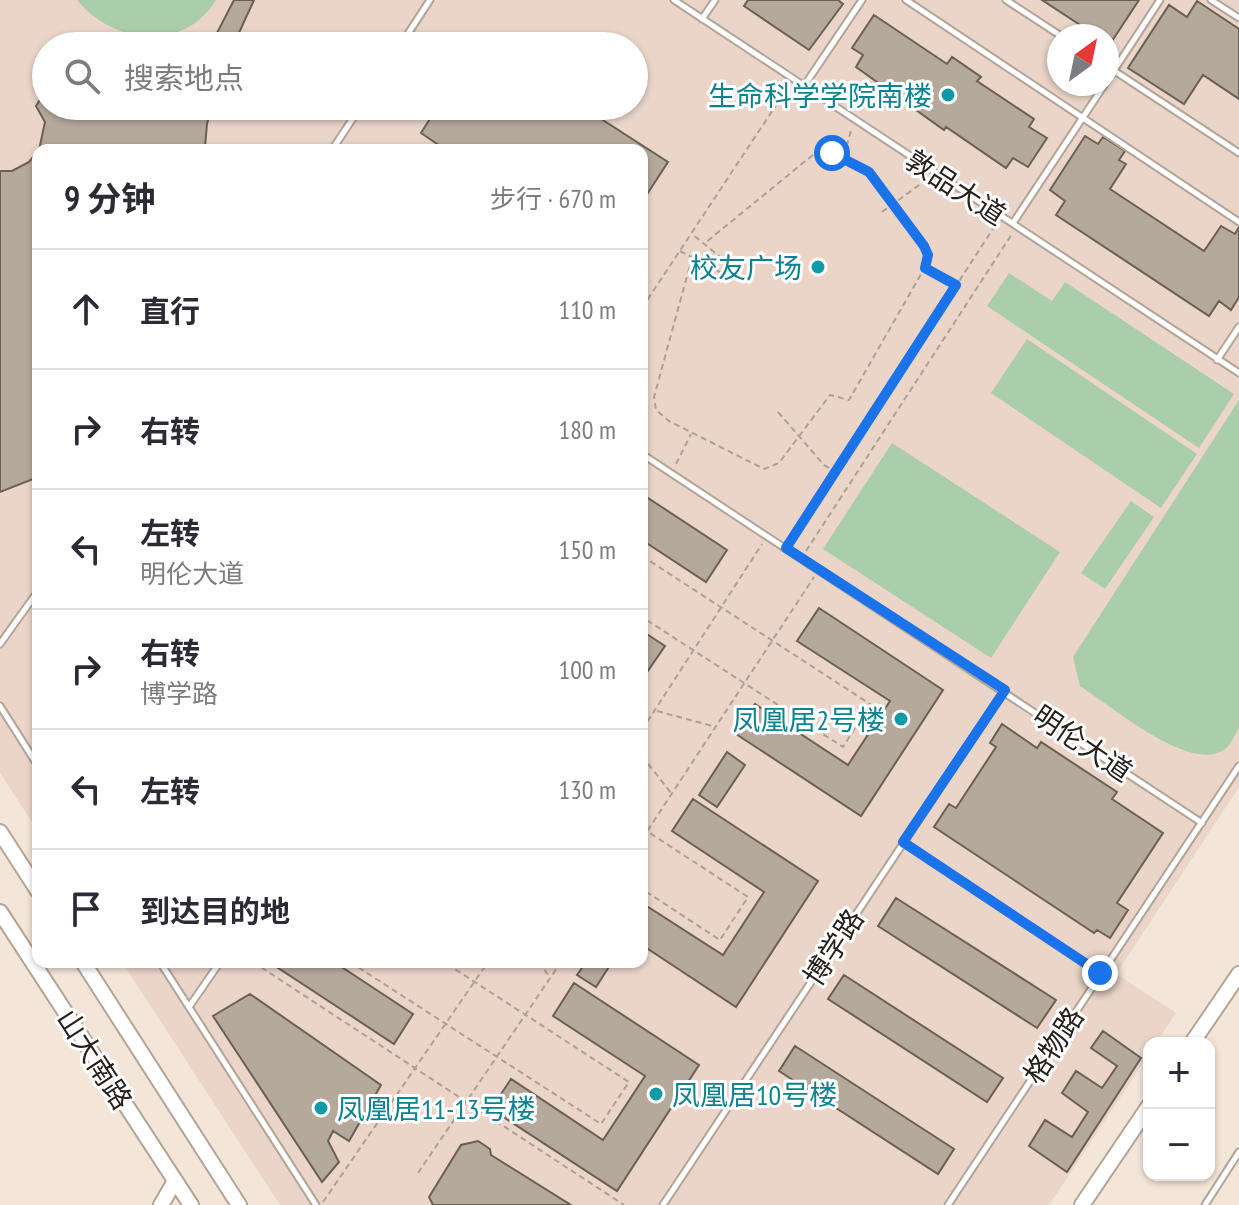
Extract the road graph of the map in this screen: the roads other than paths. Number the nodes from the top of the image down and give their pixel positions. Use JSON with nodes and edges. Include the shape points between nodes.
{"nodes":[{"id":1,"x":430,"y":0,"type":"edge"},
{"id":2,"x":674,"y":0,"type":"edge"},
{"id":3,"x":694,"y":0,"type":"edge"},
{"id":4,"x":715,"y":0,"type":"edge"},
{"id":5,"x":862,"y":0,"type":"edge"},
{"id":6,"x":906,"y":0,"type":"edge"},
{"id":7,"x":1006,"y":0,"type":"edge"},
{"id":8,"x":1160,"y":0,"type":"edge"},
{"id":9,"x":1211,"y":0,"type":"edge"},
{"id":10,"x":688,"y":9,"type":"junction"},
{"id":11,"x":1239,"y":18,"type":"edge"},
{"id":12,"x":702,"y":19,"type":"junction"},
{"id":13,"x":1047,"y":27,"type":"edge"},
{"id":14,"x":409,"y":32,"type":"edge"},
{"id":15,"x":1119,"y":62,"type":"edge"},
{"id":16,"x":1119,"y":75,"type":"edge"},
{"id":17,"x":804,"y":86,"type":"junction"},
{"id":18,"x":1097,"y":96,"type":"edge"},
{"id":19,"x":1083,"y":117,"type":"junction"},
{"id":20,"x":352,"y":120,"type":"edge"},
{"id":21,"x":336,"y":144,"type":"edge"},
{"id":22,"x":1239,"y":153,"type":"edge"},
{"id":23,"x":1239,"y":222,"type":"edge"},
{"id":24,"x":1015,"y":225,"type":"junction"},
{"id":25,"x":1239,"y":327,"type":"edge"},
{"id":26,"x":1217,"y":360,"type":"junction"},
{"id":27,"x":1239,"y":373,"type":"edge"},
{"id":28,"x":648,"y":458,"type":"edge"},
{"id":29,"x":32,"y":599,"type":"edge"},
{"id":30,"x":0,"y":644,"type":"edge"},
{"id":31,"x":1005,"y":690,"type":"junction"},
{"id":32,"x":0,"y":706,"type":"edge"},
{"id":33,"x":32,"y":757,"type":"edge"},
{"id":34,"x":1239,"y":766,"type":"edge"},
{"id":35,"x":1202,"y":823,"type":"junction"},
{"id":36,"x":0,"y":832,"type":"edge"},
{"id":37,"x":903,"y":842,"type":"junction"},
{"id":38,"x":32,"y":882,"type":"edge"},
{"id":39,"x":0,"y":912,"type":"edge"},
{"id":40,"x":32,"y":961,"type":"edge"},
{"id":41,"x":36,"y":968,"type":"edge"},
{"id":42,"x":87,"y":968,"type":"edge"},
{"id":43,"x":164,"y":968,"type":"edge"},
{"id":44,"x":216,"y":968,"type":"edge"},
{"id":45,"x":1100,"y":973,"type":"junction"},
{"id":46,"x":1239,"y":974,"type":"edge"},
{"id":47,"x":189,"y":1007,"type":"junction"},
{"id":48,"x":1196,"y":1037,"type":"edge"},
{"id":49,"x":1147,"y":1109,"type":"edge"},
{"id":50,"x":1239,"y":1152,"type":"edge"},
{"id":51,"x":175,"y":1181,"type":"junction"},
{"id":52,"x":161,"y":1205,"type":"edge"},
{"id":53,"x":191,"y":1205,"type":"edge"},
{"id":54,"x":239,"y":1205,"type":"edge"},
{"id":55,"x":318,"y":1205,"type":"edge"},
{"id":56,"x":663,"y":1205,"type":"edge"},
{"id":57,"x":948,"y":1205,"type":"edge"},
{"id":58,"x":1082,"y":1205,"type":"edge"},
{"id":59,"x":1205,"y":1205,"type":"edge"}],
"edges":[{"from":1,"to":14,"type":"lane"},
{"from":2,"to":10,"type":"lane","name":"敦品大道"},
{"from":3,"to":10,"type":"lane"},
{"from":4,"to":12,"type":"lane"},
{"from":5,"to":17,"type":"lane"},
{"from":6,"to":19,"type":"lane"},
{"from":7,"to":13,"type":"lane"},
{"from":8,"to":15,"type":"lane"},
{"from":9,"to":11,"type":"lane"},
{"from":10,"to":12,"type":"lane","name":"敦品大道"},
{"from":12,"to":17,"type":"lane","name":"敦品大道"},
{"from":16,"to":22,"type":"lane"},
{"from":17,"to":24,"type":"lane","name":"敦品大道"},
{"from":18,"to":19,"type":"lane"},
{"from":19,"to":23,"type":"lane"},
{"from":19,"to":24,"type":"lane"},
{"from":20,"to":21,"type":"lane"},
{"from":24,"to":26,"type":"lane","name":"敦品大道"},
{"from":25,"to":26,"type":"lane"},
{"from":26,"to":27,"type":"lane","name":"敦品大道"},
{"from":28,"to":31,"type":"lane","name":"明伦大道"},
{"from":29,"to":30,"type":"lane"},
{"from":31,"to":35,"type":"lane","name":"明伦大道"},
{"from":31,"to":37,"type":"lane","name":"博学路"},
{"from":32,"to":33,"type":"lane"},
{"from":34,"to":35,"type":"lane","name":"格物路"},
{"from":35,"to":45,"type":"lane","name":"格物路"},
{"from":36,"to":38,"type":"main road"},
{"from":37,"to":45,"type":"lane"},
{"from":37,"to":56,"type":"lane","name":"博学路"},
{"from":39,"to":40,"type":"main road","name":"山大南路"},
{"from":41,"to":51,"type":"main road","name":"山大南路"},
{"from":42,"to":54,"type":"main road","name":"山大南路"},
{"from":43,"to":47,"type":"lane"},
{"from":44,"to":47,"type":"lane"},
{"from":45,"to":57,"type":"lane","name":"格物路"},
{"from":46,"to":48,"type":"main road"},
{"from":47,"to":55,"type":"lane"},
{"from":49,"to":58,"type":"main road"},
{"from":50,"to":59,"type":"lane"},
{"from":51,"to":52,"type":"main road"},
{"from":51,"to":53,"type":"main road","name":"山大南路"}]}
